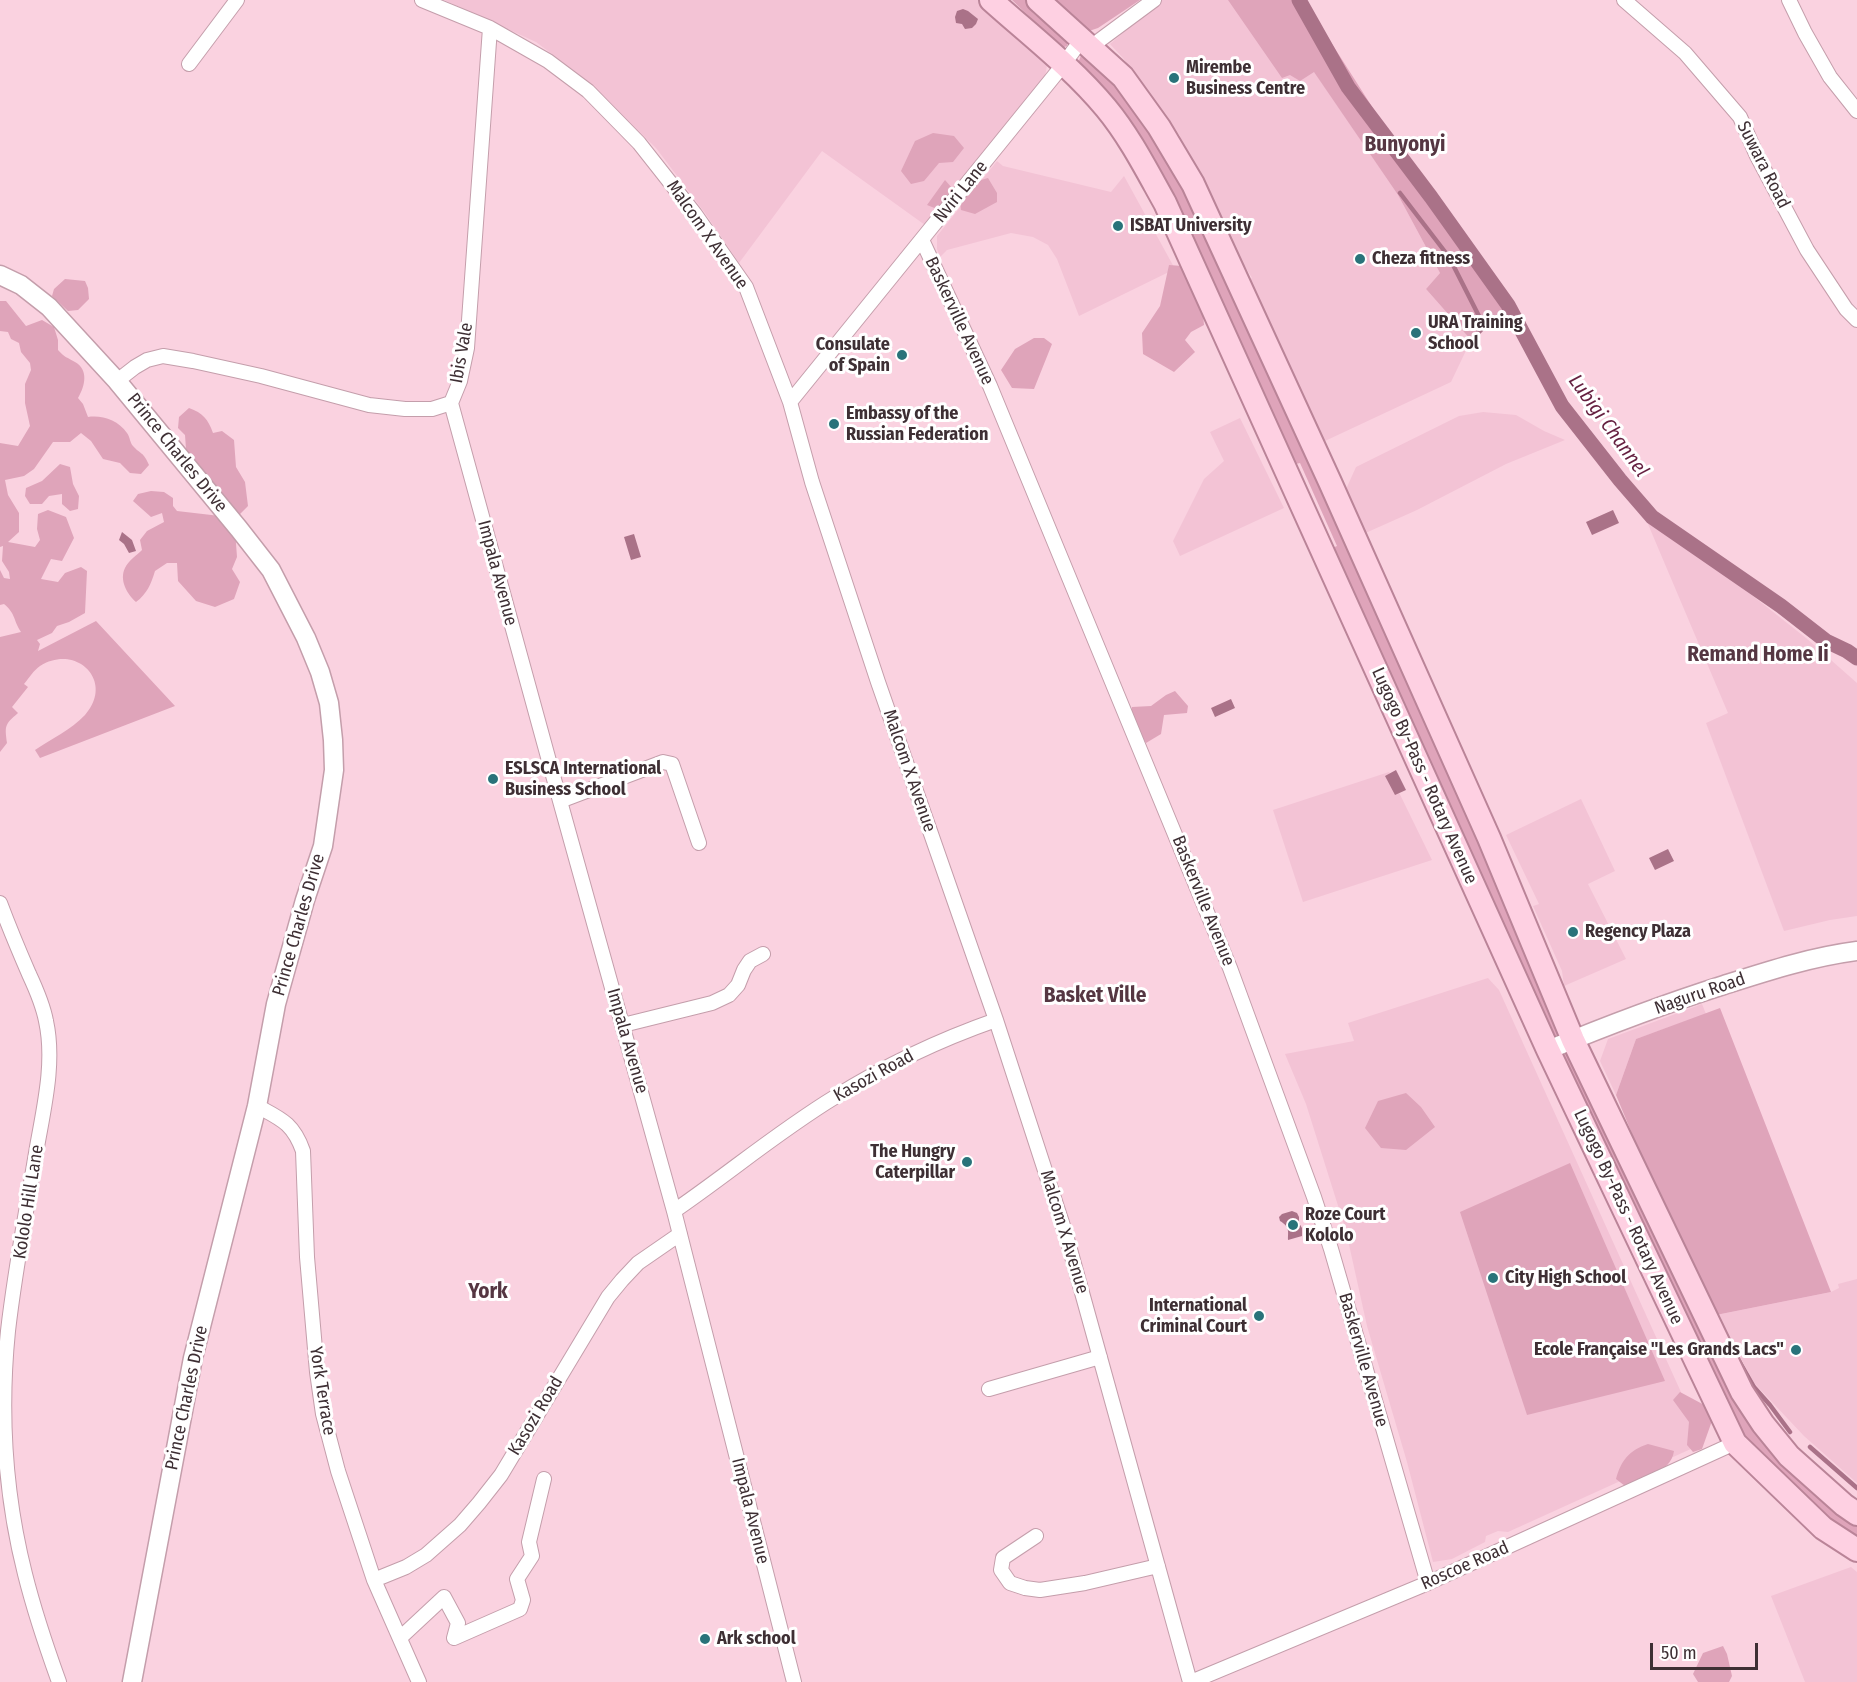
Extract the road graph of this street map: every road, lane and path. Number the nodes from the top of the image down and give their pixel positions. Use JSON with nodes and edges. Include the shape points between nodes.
{"nodes":[{"id":1,"x":237,"y":0,"type":"edge"},
{"id":2,"x":422,"y":0,"type":"edge"},
{"id":3,"x":991,"y":0,"type":"edge"},
{"id":4,"x":1038,"y":0,"type":"edge"},
{"id":5,"x":1154,"y":0,"type":"edge"},
{"id":6,"x":1623,"y":0,"type":"edge"},
{"id":7,"x":1789,"y":0,"type":"edge"},
{"id":8,"x":490,"y":28,"type":"junction"},
{"id":9,"x":1087,"y":44,"type":"junction"},
{"id":10,"x":189,"y":64,"type":"dead end"},
{"id":11,"x":1063,"y":65,"type":"junction"},
{"id":12,"x":1857,"y":111,"type":"edge"},
{"id":13,"x":922,"y":240,"type":"junction"},
{"id":14,"x":0,"y":275,"type":"edge"},
{"id":15,"x":1857,"y":320,"type":"edge"},
{"id":16,"x":117,"y":381,"type":"junction"},
{"id":17,"x":790,"y":402,"type":"junction"},
{"id":18,"x":451,"y":403,"type":"junction"},
{"id":19,"x":560,"y":801,"type":"junction"},
{"id":20,"x":699,"y":843,"type":"dead end"},
{"id":21,"x":0,"y":903,"type":"edge"},
{"id":22,"x":1857,"y":951,"type":"edge"},
{"id":23,"x":763,"y":954,"type":"dead end"},
{"id":24,"x":996,"y":1020,"type":"junction"},
{"id":25,"x":623,"y":1025,"type":"junction"},
{"id":26,"x":1573,"y":1040,"type":"junction"},
{"id":27,"x":1548,"y":1050,"type":"junction"},
{"id":28,"x":257,"y":1106,"type":"junction"},
{"id":29,"x":674,"y":1211,"type":"junction"},
{"id":30,"x":680,"y":1234,"type":"junction"},
{"id":31,"x":1100,"y":1357,"type":"junction"},
{"id":32,"x":989,"y":1389,"type":"dead end"},
{"id":33,"x":1735,"y":1443,"type":"junction"},
{"id":34,"x":544,"y":1479,"type":"dead end"},
{"id":35,"x":1857,"y":1514,"type":"edge"},
{"id":36,"x":1036,"y":1536,"type":"dead end"},
{"id":37,"x":1857,"y":1550,"type":"edge"},
{"id":38,"x":1158,"y":1566,"type":"junction"},
{"id":39,"x":374,"y":1580,"type":"junction"},
{"id":40,"x":1428,"y":1583,"type":"junction"},
{"id":41,"x":400,"y":1638,"type":"junction"},
{"id":42,"x":59,"y":1682,"type":"edge"},
{"id":43,"x":132,"y":1682,"type":"edge"},
{"id":44,"x":419,"y":1682,"type":"edge"},
{"id":45,"x":794,"y":1682,"type":"edge"},
{"id":46,"x":1190,"y":1682,"type":"edge"}],
"edges":[{"from":1,"to":10,"type":"street"},
{"from":2,"to":8,"type":"street","name":"Malcom X Avenue"},
{"from":3,"to":11,"type":"main road","name":"Lugogo By-Pass - Rotary Avenue"},
{"from":4,"to":9,"type":"main road","name":"Lugogo By-Pass - Rotary Avenue"},
{"from":5,"to":9,"type":"street","name":"Nviri Lane","via":[[1100,40]]},
{"from":6,"to":15,"type":"street","name":"Suwara Road","via":[[1685,53],[1740,117],[1807,250]]},
{"from":7,"to":12,"type":"street","via":[[1830,77]]},
{"from":8,"to":17,"type":"street","name":"Malcom X Avenue","via":[[588,91],[639,143],[746,287]]},
{"from":8,"to":18,"type":"street","name":"Ibis Vale","via":[[466,348]]},
{"from":9,"to":11,"type":"street","name":"Nviri Lane"},
{"from":9,"to":26,"type":"main road","name":"Lugogo By-Pass - Rotary Avenue","via":[[1123,77],[1193,184],[1489,838]]},
{"from":11,"to":13,"type":"street","name":"Nviri Lane"},
{"from":11,"to":27,"type":"main road","name":"Lugogo By-Pass - Rotary Avenue","via":[[1108,110],[1165,203]]},
{"from":13,"to":17,"type":"street","name":"Nviri Lane"},
{"from":13,"to":40,"type":"street","name":"Baskerville Avenue","via":[[990,386],[1230,968],[1331,1250]]},
{"from":14,"to":16,"type":"street","name":"Prince Charles Drive","via":[[47,304]]},
{"from":16,"to":18,"type":"street","name":"Ibis Vale","via":[[147,360],[163,356],[261,376],[369,405],[432,409]]},
{"from":16,"to":28,"type":"street","name":"Prince Charles Drive","via":[[271,570],[306,638],[329,703],[334,770],[323,846],[276,1004]]},
{"from":17,"to":24,"type":"street","name":"Malcom X Avenue","via":[[878,682]]},
{"from":18,"to":19,"type":"street","name":"Impala Avenue"},
{"from":19,"to":20,"type":"street","via":[[669,762]]},
{"from":19,"to":25,"type":"street","name":"Impala Avenue"},
{"from":21,"to":42,"type":"street","name":"Kololo Hill Lane","via":[[40,999],[49,1041],[46,1089],[8,1332],[4,1435],[18,1546]]},
{"from":22,"to":26,"type":"street","name":"Naguru Road","via":[[1784,966],[1683,998]]},
{"from":23,"to":25,"type":"street","via":[[750,961],[729,995],[712,1003]]},
{"from":24,"to":29,"type":"street","name":"Kasozi Road","via":[[892,1063],[843,1091]]},
{"from":24,"to":31,"type":"street","name":"Malcom X Avenue","via":[[1066,1235]]},
{"from":25,"to":29,"type":"street","name":"Impala Avenue"},
{"from":26,"to":27,"type":"street","name":"Naguru Road"},
{"from":26,"to":35,"type":"main road","name":"Lugogo By-Pass - Rotary Avenue","via":[[1742,1392],[1789,1456]]},
{"from":27,"to":33,"type":"main road","name":"Lugogo By-Pass - Rotary Avenue"},
{"from":28,"to":39,"type":"street","name":"York Terrace","via":[[290,1127],[303,1151],[307,1257],[323,1414]]},
{"from":28,"to":43,"type":"street","name":"Prince Charles Drive","via":[[193,1358]]},
{"from":29,"to":30,"type":"street","name":"Impala Avenue"},
{"from":30,"to":39,"type":"street","name":"Kasozi Road","via":[[638,1263],[608,1297],[501,1475],[466,1518],[426,1555]]},
{"from":30,"to":45,"type":"street","name":"Impala Avenue"},
{"from":31,"to":32,"type":"street"},
{"from":31,"to":38,"type":"street","name":"Malcom X Avenue"},
{"from":33,"to":37,"type":"main road","name":"Lugogo By-Pass - Rotary Avenue","via":[[1823,1528]]},
{"from":33,"to":40,"type":"street","name":"Roscoe Road"},
{"from":34,"to":41,"type":"street","via":[[530,1542],[532,1556],[517,1579],[523,1600],[520,1609],[453,1638],[458,1623],[444,1597]]},
{"from":36,"to":38,"type":"street","via":[[1003,1558],[1001,1570],[1010,1583],[1040,1590]]},
{"from":38,"to":46,"type":"street","name":"Malcom X Avenue"},
{"from":39,"to":41,"type":"street","name":"York Terrace"},
{"from":40,"to":46,"type":"street","name":"Roscoe Road"},
{"from":41,"to":44,"type":"street","name":"York Terrace"}]}
